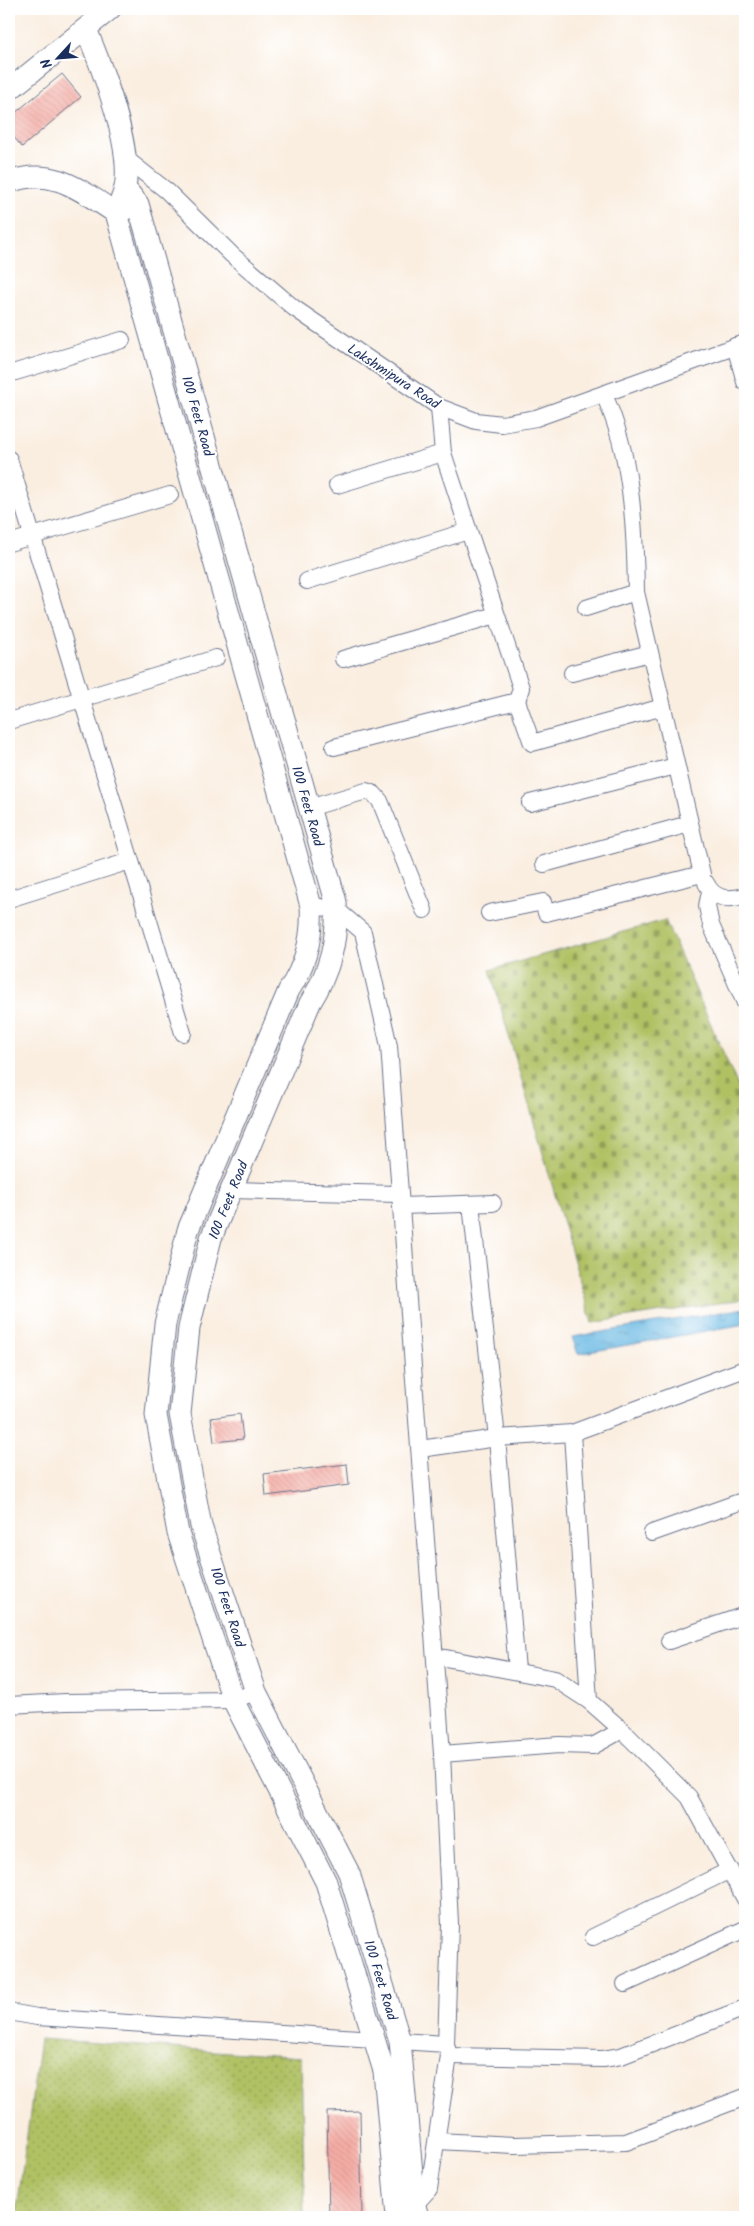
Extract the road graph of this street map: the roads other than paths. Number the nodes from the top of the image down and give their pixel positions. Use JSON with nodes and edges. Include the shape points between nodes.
{"nodes":[{"id":1,"x":106,"y":10,"type":"edge"},
{"id":2,"x":86,"y":29,"type":"junction"},
{"id":3,"x":9,"y":90,"type":"edge"},
{"id":4,"x":125,"y":158,"type":"junction"},
{"id":5,"x":9,"y":182,"type":"edge"},
{"id":6,"x":125,"y":188,"type":"junction"},
{"id":7,"x":138,"y":204,"type":"junction"},
{"id":8,"x":116,"y":213,"type":"junction"},
{"id":9,"x":122,"y":340,"type":"dead end"},
{"id":10,"x":740,"y":344,"type":"edge"},
{"id":11,"x":9,"y":374,"type":"edge"},
{"id":12,"x":745,"y":382,"type":"edge"},
{"id":13,"x":604,"y":395,"type":"junction"},
{"id":14,"x":439,"y":408,"type":"junction"},
{"id":15,"x":443,"y":453,"type":"junction"},
{"id":16,"x":9,"y":459,"type":"edge"},
{"id":17,"x":337,"y":485,"type":"dead end"},
{"id":18,"x":170,"y":495,"type":"dead end"},
{"id":19,"x":468,"y":531,"type":"junction"},
{"id":20,"x":32,"y":536,"type":"junction"},
{"id":21,"x":9,"y":543,"type":"edge"},
{"id":22,"x":307,"y":581,"type":"dead end"},
{"id":23,"x":636,"y":592,"type":"junction"},
{"id":24,"x":586,"y":608,"type":"dead end"},
{"id":25,"x":496,"y":615,"type":"junction"},
{"id":26,"x":650,"y":653,"type":"junction"},
{"id":27,"x":216,"y":658,"type":"dead end"},
{"id":28,"x":343,"y":659,"type":"dead end"},
{"id":29,"x":572,"y":673,"type":"dead end"},
{"id":30,"x":81,"y":699,"type":"junction"},
{"id":31,"x":517,"y":700,"type":"junction"},
{"id":32,"x":662,"y":706,"type":"junction"},
{"id":33,"x":9,"y":721,"type":"edge"},
{"id":34,"x":334,"y":747,"type":"dead end"},
{"id":35,"x":676,"y":766,"type":"junction"},
{"id":36,"x":530,"y":804,"type":"dead end"},
{"id":37,"x":309,"y":808,"type":"junction"},
{"id":38,"x":689,"y":824,"type":"junction"},
{"id":39,"x":130,"y":861,"type":"junction"},
{"id":40,"x":544,"y":864,"type":"dead end"},
{"id":41,"x":702,"y":874,"type":"junction"},
{"id":42,"x":710,"y":892,"type":"junction"},
{"id":43,"x":745,"y":896,"type":"edge"},
{"id":44,"x":9,"y":899,"type":"edge"},
{"id":45,"x":312,"y":906,"type":"junction"},
{"id":46,"x":336,"y":909,"type":"junction"},
{"id":47,"x":424,"y":910,"type":"dead end"},
{"id":48,"x":489,"y":913,"type":"dead end"},
{"id":49,"x":745,"y":1003,"type":"edge"},
{"id":50,"x":182,"y":1033,"type":"dead end"},
{"id":51,"x":231,"y":1190,"type":"junction"},
{"id":52,"x":400,"y":1200,"type":"junction"},
{"id":53,"x":493,"y":1203,"type":"dead end"},
{"id":54,"x":471,"y":1204,"type":"junction"},
{"id":55,"x":745,"y":1369,"type":"edge"},
{"id":56,"x":572,"y":1433,"type":"junction"},
{"id":57,"x":497,"y":1438,"type":"junction"},
{"id":58,"x":420,"y":1449,"type":"junction"},
{"id":59,"x":745,"y":1500,"type":"edge"},
{"id":60,"x":652,"y":1533,"type":"dead end"},
{"id":61,"x":745,"y":1615,"type":"edge"},
{"id":62,"x":669,"y":1641,"type":"dead end"},
{"id":63,"x":435,"y":1656,"type":"junction"},
{"id":64,"x":516,"y":1670,"type":"junction"},
{"id":65,"x":256,"y":1692,"type":"junction"},
{"id":66,"x":233,"y":1700,"type":"junction"},
{"id":67,"x":589,"y":1701,"type":"junction"},
{"id":68,"x":9,"y":1706,"type":"edge"},
{"id":69,"x":622,"y":1730,"type":"junction"},
{"id":70,"x":442,"y":1754,"type":"junction"},
{"id":71,"x":730,"y":1870,"type":"junction"},
{"id":72,"x":745,"y":1899,"type":"edge"},
{"id":73,"x":745,"y":1929,"type":"edge"},
{"id":74,"x":593,"y":1937,"type":"dead end"},
{"id":75,"x":625,"y":1984,"type":"dead end"},
{"id":76,"x":745,"y":2008,"type":"edge"},
{"id":77,"x":9,"y":2012,"type":"edge"},
{"id":78,"x":374,"y":2039,"type":"junction"},
{"id":79,"x":400,"y":2041,"type":"junction"},
{"id":80,"x":448,"y":2050,"type":"junction"},
{"id":81,"x":745,"y":2097,"type":"edge"},
{"id":82,"x":437,"y":2141,"type":"junction"},
{"id":83,"x":408,"y":2214,"type":"edge"}],
"edges":[{"from":1,"to":2,"type":"main road"},
{"from":2,"to":3,"type":"main road"},
{"from":2,"to":4,"type":"main road","via":[[115,109]]},
{"from":4,"to":6,"type":"main road"},
{"from":4,"to":14,"type":"street","name":"Lakshmipura Road","via":[[167,191],[232,255],[294,308]]},
{"from":5,"to":8,"type":"main road","via":[[24,176],[46,176],[75,187]]},
{"from":6,"to":7,"type":"main road","name":"100 Feet Road"},
{"from":6,"to":8,"type":"main road"},
{"from":7,"to":8,"type":"main road"},
{"from":7,"to":37,"type":"main road","name":"100 Feet Road"},
{"from":8,"to":45,"type":"main road","name":"100 Feet Road"},
{"from":9,"to":11,"type":"street"},
{"from":10,"to":12,"type":"street"},
{"from":10,"to":13,"type":"street","name":"Lakshmipura Road"},
{"from":13,"to":14,"type":"street","name":"Lakshmipura Road","via":[[536,418],[502,424],[476,420]]},
{"from":13,"to":23,"type":"street","via":[[613,414],[626,462],[636,555]]},
{"from":14,"to":15,"type":"street"},
{"from":15,"to":17,"type":"street"},
{"from":15,"to":19,"type":"street"},
{"from":16,"to":20,"type":"street"},
{"from":18,"to":20,"type":"street"},
{"from":19,"to":22,"type":"street"},
{"from":19,"to":25,"type":"street"},
{"from":20,"to":21,"type":"street"},
{"from":20,"to":30,"type":"street"},
{"from":23,"to":24,"type":"street"},
{"from":23,"to":26,"type":"street"},
{"from":25,"to":28,"type":"street"},
{"from":25,"to":31,"type":"street","via":[[521,688]]},
{"from":26,"to":29,"type":"street"},
{"from":26,"to":32,"type":"street"},
{"from":27,"to":30,"type":"street"},
{"from":30,"to":33,"type":"street"},
{"from":30,"to":39,"type":"street"},
{"from":31,"to":32,"type":"street","via":[[532,744]]},
{"from":31,"to":34,"type":"street"},
{"from":32,"to":35,"type":"street"},
{"from":35,"to":36,"type":"street"},
{"from":35,"to":38,"type":"street"},
{"from":37,"to":46,"type":"main road","name":"100 Feet Road"},
{"from":37,"to":47,"type":"street","via":[[366,791],[374,794],[380,801]]},
{"from":38,"to":40,"type":"street"},
{"from":38,"to":41,"type":"street"},
{"from":39,"to":44,"type":"street"},
{"from":39,"to":50,"type":"street"},
{"from":41,"to":42,"type":"street"},
{"from":41,"to":48,"type":"street","via":[[546,913],[543,902]]},
{"from":42,"to":43,"type":"street","via":[[719,898]]},
{"from":42,"to":49,"type":"street","via":[[707,906],[711,925]]},
{"from":45,"to":46,"type":"street"},
{"from":45,"to":66,"type":"main road","name":"100 Feet Road","via":[[312,930],[304,961],[188,1230],[165,1324],[156,1415],[178,1532]]},
{"from":46,"to":51,"type":"main road","name":"100 Feet Road","via":[[336,932],[328,969]]},
{"from":46,"to":52,"type":"street","via":[[363,932],[389,1046]]},
{"from":51,"to":52,"type":"street"},
{"from":51,"to":65,"type":"main road","name":"100 Feet Road","via":[[211,1238],[188,1328],[180,1414],[201,1526]]},
{"from":52,"to":54,"type":"street"},
{"from":52,"to":58,"type":"street"},
{"from":53,"to":54,"type":"street"},
{"from":54,"to":57,"type":"street"},
{"from":55,"to":56,"type":"street"},
{"from":56,"to":57,"type":"street"},
{"from":56,"to":67,"type":"street"},
{"from":57,"to":58,"type":"street"},
{"from":57,"to":64,"type":"street"},
{"from":58,"to":63,"type":"street"},
{"from":59,"to":60,"type":"street"},
{"from":61,"to":62,"type":"street"},
{"from":63,"to":64,"type":"street"},
{"from":63,"to":70,"type":"street"},
{"from":64,"to":67,"type":"street","via":[[555,1679]]},
{"from":65,"to":66,"type":"street"},
{"from":65,"to":79,"type":"main road","name":"100 Feet Road","via":[[349,1873]]},
{"from":66,"to":68,"type":"street"},
{"from":66,"to":78,"type":"main road","name":"100 Feet Road","via":[[326,1882]]},
{"from":67,"to":69,"type":"street"},
{"from":69,"to":70,"type":"street","via":[[593,1746],[559,1745]]},
{"from":69,"to":71,"type":"street","via":[[689,1797]]},
{"from":70,"to":80,"type":"street","via":[[450,1924]]},
{"from":71,"to":72,"type":"street"},
{"from":71,"to":74,"type":"street"},
{"from":73,"to":75,"type":"street"},
{"from":76,"to":80,"type":"street","via":[[621,2056],[603,2059]]},
{"from":77,"to":78,"type":"street","via":[[37,2017]]},
{"from":78,"to":83,"type":"main road","name":"100 Feet Road","via":[[384,2071]]},
{"from":79,"to":80,"type":"street"},
{"from":79,"to":83,"type":"main road","name":"100 Feet Road"},
{"from":80,"to":82,"type":"street"},
{"from":81,"to":82,"type":"street","via":[[626,2142],[514,2145]]},
{"from":82,"to":83,"type":"street","via":[[429,2189]]}]}
